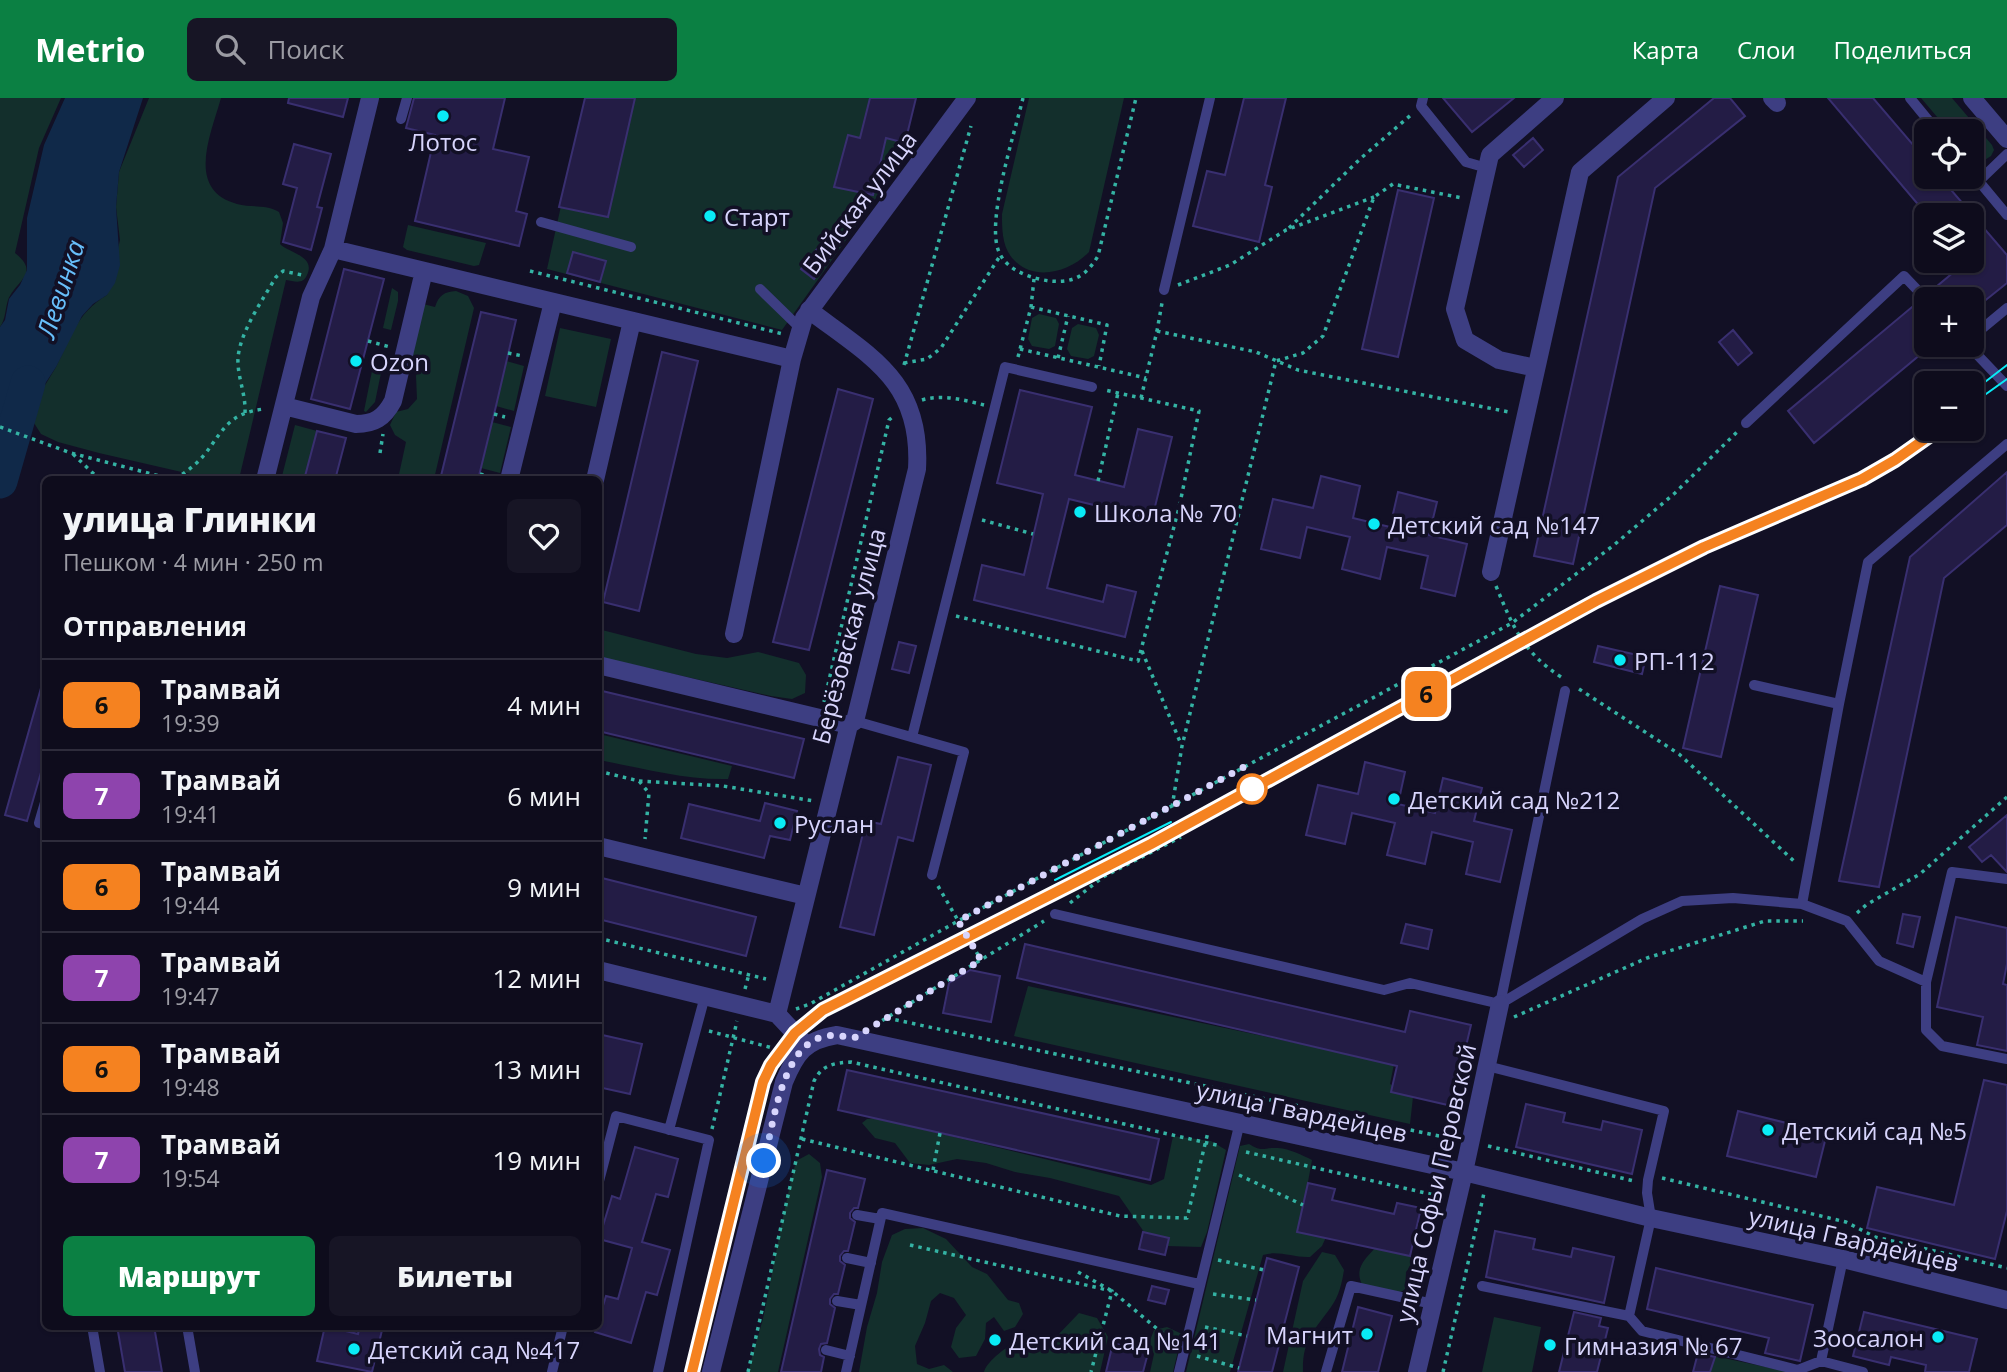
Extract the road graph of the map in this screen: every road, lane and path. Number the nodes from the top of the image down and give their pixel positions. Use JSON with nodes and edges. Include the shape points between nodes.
{"nodes":[{"id":1,"x":370,"y":98,"type":"edge"},
{"id":2,"x":407,"y":98,"type":"edge"},
{"id":3,"x":967,"y":98,"type":"edge"},
{"id":4,"x":1023,"y":98,"type":"edge"},
{"id":5,"x":1136,"y":98,"type":"edge"},
{"id":6,"x":1210,"y":98,"type":"edge"},
{"id":7,"x":1555,"y":98,"type":"edge"},
{"id":8,"x":1666,"y":98,"type":"edge"},
{"id":9,"x":1910,"y":98,"type":"edge"},
{"id":10,"x":1972,"y":98,"type":"edge"},
{"id":11,"x":1422,"y":102,"type":"edge"},
{"id":12,"x":401,"y":119,"type":"dead end"},
{"id":13,"x":1927,"y":119,"type":"edge"},
{"id":14,"x":971,"y":124,"type":"dead end"},
{"id":15,"x":2005,"y":131,"type":"edge"},
{"id":16,"x":2007,"y":154,"type":"edge"},
{"id":17,"x":1487,"y":168,"type":"junction"},
{"id":18,"x":1984,"y":171,"type":"edge"},
{"id":19,"x":1984,"y":188,"type":"edge"},
{"id":20,"x":1374,"y":197,"type":"junction"},
{"id":21,"x":1479,"y":201,"type":"junction"},
{"id":22,"x":2007,"y":215,"type":"edge"},
{"id":23,"x":541,"y":222,"type":"dead end"},
{"id":24,"x":1286,"y":230,"type":"junction"},
{"id":25,"x":631,"y":247,"type":"dead end"},
{"id":26,"x":333,"y":249,"type":"junction"},
{"id":27,"x":1000,"y":256,"type":"junction"},
{"id":28,"x":424,"y":271,"type":"junction"},
{"id":29,"x":530,"y":271,"type":"dead end"},
{"id":30,"x":318,"y":279,"type":"junction"},
{"id":31,"x":1034,"y":279,"type":"junction"},
{"id":32,"x":1914,"y":287,"type":"edge"},
{"id":33,"x":760,"y":289,"type":"dead end"},
{"id":34,"x":1164,"y":290,"type":"junction"},
{"id":35,"x":553,"y":302,"type":"junction"},
{"id":36,"x":1031,"y":307,"type":"junction"},
{"id":37,"x":2007,"y":308,"type":"edge"},
{"id":38,"x":809,"y":310,"type":"junction"},
{"id":39,"x":1068,"y":316,"type":"junction"},
{"id":40,"x":632,"y":321,"type":"junction"},
{"id":41,"x":1984,"y":327,"type":"edge"},
{"id":42,"x":1157,"y":331,"type":"junction"},
{"id":43,"x":799,"y":333,"type":"junction"},
{"id":44,"x":1020,"y":349,"type":"junction"},
{"id":45,"x":1979,"y":357,"type":"edge"},
{"id":46,"x":1058,"y":358,"type":"junction"},
{"id":47,"x":792,"y":359,"type":"junction"},
{"id":48,"x":1276,"y":361,"type":"junction"},
{"id":49,"x":904,"y":363,"type":"junction"},
{"id":50,"x":1099,"y":367,"type":"junction"},
{"id":51,"x":1536,"y":368,"type":"junction"},
{"id":52,"x":1015,"y":369,"type":"junction"},
{"id":53,"x":905,"y":374,"type":"dead end"},
{"id":54,"x":1146,"y":378,"type":"junction"},
{"id":55,"x":2007,"y":386,"type":"edge"},
{"id":56,"x":1092,"y":387,"type":"joint"},
{"id":57,"x":1118,"y":393,"type":"junction"},
{"id":58,"x":1141,"y":398,"type":"junction"},
{"id":59,"x":968,"y":401,"type":"dead end"},
{"id":60,"x":908,"y":405,"type":"junction"},
{"id":61,"x":284,"y":406,"type":"junction"},
{"id":62,"x":245,"y":413,"type":"junction"},
{"id":63,"x":1526,"y":415,"type":"junction"},
{"id":64,"x":1746,"y":423,"type":"joint"},
{"id":65,"x":0,"y":427,"type":"edge"},
{"id":66,"x":2007,"y":444,"type":"edge"},
{"id":67,"x":72,"y":453,"type":"junction"},
{"id":68,"x":480,"y":474,"type":"dead end"},
{"id":69,"x":96,"y":476,"type":"edge"},
{"id":70,"x":163,"y":476,"type":"edge"},
{"id":71,"x":180,"y":476,"type":"edge"},
{"id":72,"x":266,"y":476,"type":"edge"},
{"id":73,"x":486,"y":476,"type":"edge"},
{"id":74,"x":510,"y":476,"type":"edge"},
{"id":75,"x":596,"y":476,"type":"edge"},
{"id":76,"x":1098,"y":481,"type":"dead end"},
{"id":77,"x":967,"y":516,"type":"junction"},
{"id":78,"x":1033,"y":534,"type":"dead end"},
{"id":79,"x":1491,"y":572,"type":"joint"},
{"id":80,"x":943,"y":613,"type":"junction"},
{"id":81,"x":1511,"y":623,"type":"junction"},
{"id":82,"x":734,"y":634,"type":"dead end"},
{"id":83,"x":1141,"y":650,"type":"junction"},
{"id":84,"x":602,"y":666,"type":"edge"},
{"id":85,"x":1754,"y":685,"type":"dead end"},
{"id":86,"x":1565,"y":691,"type":"dead end"},
{"id":87,"x":1839,"y":704,"type":"junction"},
{"id":88,"x":821,"y":718,"type":"junction"},
{"id":89,"x":852,"y":723,"type":"junction"},
{"id":90,"x":912,"y":737,"type":"junction"},
{"id":91,"x":1182,"y":746,"type":"junction"},
{"id":92,"x":602,"y":772,"type":"edge"},
{"id":93,"x":639,"y":781,"type":"junction"},
{"id":94,"x":2007,"y":797,"type":"edge"},
{"id":95,"x":829,"y":804,"type":"junction"},
{"id":96,"x":1172,"y":807,"type":"junction"},
{"id":97,"x":1181,"y":837,"type":"dead end"},
{"id":98,"x":602,"y":847,"type":"edge"},
{"id":99,"x":644,"y":857,"type":"junction"},
{"id":100,"x":1808,"y":874,"type":"junction"},
{"id":101,"x":932,"y":876,"type":"joint"},
{"id":102,"x":2007,"y":879,"type":"edge"},
{"id":103,"x":806,"y":896,"type":"junction"},
{"id":104,"x":1802,"y":904,"type":"junction"},
{"id":105,"x":1055,"y":914,"type":"junction"},
{"id":106,"x":958,"y":921,"type":"junction"},
{"id":107,"x":1806,"y":921,"type":"dead end"},
{"id":108,"x":1847,"y":921,"type":"junction"},
{"id":109,"x":602,"y":939,"type":"edge"},
{"id":110,"x":981,"y":960,"type":"junction"},
{"id":111,"x":602,"y":971,"type":"edge"},
{"id":112,"x":749,"y":974,"type":"junction"},
{"id":113,"x":1926,"y":982,"type":"junction"},
{"id":114,"x":785,"y":983,"type":"junction"},
{"id":115,"x":705,"y":996,"type":"junction"},
{"id":116,"x":1500,"y":1004,"type":"junction"},
{"id":117,"x":741,"y":1005,"type":"junction"},
{"id":118,"x":777,"y":1014,"type":"junction"},
{"id":119,"x":887,"y":1018,"type":"junction"},
{"id":120,"x":1495,"y":1026,"type":"junction"},
{"id":121,"x":697,"y":1028,"type":"junction"},
{"id":122,"x":733,"y":1037,"type":"junction"},
{"id":123,"x":854,"y":1038,"type":"junction"},
{"id":124,"x":802,"y":1050,"type":"junction"},
{"id":125,"x":2007,"y":1059,"type":"edge"},
{"id":126,"x":1487,"y":1066,"type":"junction"},
{"id":127,"x":1212,"y":1116,"type":"junction"},
{"id":128,"x":1240,"y":1122,"type":"junction"},
{"id":129,"x":669,"y":1130,"type":"junction"},
{"id":130,"x":940,"y":1133,"type":"dead end"},
{"id":131,"x":802,"y":1139,"type":"junction"},
{"id":132,"x":709,"y":1140,"type":"junction"},
{"id":133,"x":1471,"y":1142,"type":"junction"},
{"id":134,"x":1205,"y":1143,"type":"junction"},
{"id":135,"x":1233,"y":1149,"type":"junction"},
{"id":136,"x":602,"y":1170,"type":"edge"},
{"id":137,"x":1228,"y":1170,"type":"junction"},
{"id":138,"x":933,"y":1171,"type":"junction"},
{"id":139,"x":1464,"y":1172,"type":"junction"},
{"id":140,"x":1488,"y":1178,"type":"junction"},
{"id":141,"x":1648,"y":1180,"type":"junction"},
{"id":142,"x":1457,"y":1200,"type":"junction"},
{"id":143,"x":1303,"y":1205,"type":"dead end"},
{"id":144,"x":1482,"y":1205,"type":"junction"},
{"id":145,"x":857,"y":1214,"type":"dead end"},
{"id":146,"x":1651,"y":1218,"type":"junction"},
{"id":147,"x":880,"y":1219,"type":"junction"},
{"id":148,"x":910,"y":1245,"type":"dead end"},
{"id":149,"x":1206,"y":1257,"type":"junction"},
{"id":150,"x":847,"y":1258,"type":"dead end"},
{"id":151,"x":1843,"y":1259,"type":"junction"},
{"id":152,"x":871,"y":1263,"type":"junction"},
{"id":153,"x":2007,"y":1268,"type":"edge"},
{"id":154,"x":1264,"y":1270,"type":"dead end"},
{"id":155,"x":1078,"y":1272,"type":"dead end"},
{"id":156,"x":1482,"y":1286,"type":"dead end"},
{"id":157,"x":1199,"y":1288,"type":"junction"},
{"id":158,"x":1112,"y":1291,"type":"junction"},
{"id":159,"x":1256,"y":1300,"type":"dead end"},
{"id":160,"x":2007,"y":1300,"type":"edge"},
{"id":161,"x":837,"y":1301,"type":"dead end"},
{"id":162,"x":1433,"y":1304,"type":"junction"},
{"id":163,"x":861,"y":1306,"type":"junction"},
{"id":164,"x":1629,"y":1316,"type":"junction"},
{"id":165,"x":1190,"y":1324,"type":"junction"},
{"id":166,"x":93,"y":1330,"type":"edge"},
{"id":167,"x":188,"y":1330,"type":"edge"},
{"id":168,"x":562,"y":1330,"type":"edge"},
{"id":169,"x":1247,"y":1336,"type":"dead end"},
{"id":170,"x":825,"y":1350,"type":"dead end"},
{"id":171,"x":1183,"y":1352,"type":"junction"},
{"id":172,"x":850,"y":1356,"type":"junction"},
{"id":173,"x":1821,"y":1361,"type":"junction"},
{"id":174,"x":1238,"y":1368,"type":"dead end"},
{"id":175,"x":100,"y":1372,"type":"edge"},
{"id":176,"x":195,"y":1372,"type":"edge"},
{"id":177,"x":551,"y":1372,"type":"edge"},
{"id":178,"x":658,"y":1372,"type":"edge"},
{"id":179,"x":711,"y":1372,"type":"edge"},
{"id":180,"x":748,"y":1372,"type":"edge"},
{"id":181,"x":846,"y":1372,"type":"edge"},
{"id":182,"x":1091,"y":1372,"type":"edge"},
{"id":183,"x":1179,"y":1372,"type":"edge"},
{"id":184,"x":1326,"y":1372,"type":"edge"},
{"id":185,"x":1417,"y":1372,"type":"edge"},
{"id":186,"x":1443,"y":1372,"type":"edge"},
{"id":187,"x":1863,"y":1372,"type":"edge"}],
"edges":[{"from":1,"to":26,"type":"street"},
{"from":2,"to":12,"type":"lane"},
{"from":3,"to":38,"type":"street","name":"Бийская улица"},
{"from":4,"to":27,"type":"path","via":[[994,218]]},
{"from":5,"to":31,"type":"path","via":[[1098,256],[1078,278]]},
{"from":6,"to":34,"type":"lane"},
{"from":7,"to":17,"type":"street","via":[[1490,155]]},
{"from":8,"to":51,"type":"street","via":[[1580,172]]},
{"from":9,"to":13,"type":"lane"},
{"from":10,"to":15,"type":"street"},
{"from":11,"to":17,"type":"lane","via":[[1466,162]]},
{"from":11,"to":24,"type":"path"},
{"from":14,"to":49,"type":"path"},
{"from":16,"to":18,"type":"lane"},
{"from":17,"to":21,"type":"street"},
{"from":19,"to":22,"type":"lane"},
{"from":20,"to":21,"type":"path","via":[[1393,184]]},
{"from":20,"to":24,"type":"path"},
{"from":20,"to":48,"type":"path","via":[[1323,336],[1303,353]]},
{"from":21,"to":51,"type":"street","via":[[1455,309],[1458,320],[1465,340],[1499,360]]},
{"from":23,"to":25,"type":"lane"},
{"from":24,"to":34,"type":"path","via":[[1230,265]]},
{"from":26,"to":28,"type":"street"},
{"from":26,"to":30,"type":"street"},
{"from":27,"to":31,"type":"path"},
{"from":27,"to":49,"type":"path","via":[[941,348],[927,359]]},
{"from":28,"to":35,"type":"street"},
{"from":28,"to":61,"type":"street","via":[[393,401],[379,420],[356,424]]},
{"from":29,"to":43,"type":"path"},
{"from":30,"to":61,"type":"street"},
{"from":30,"to":62,"type":"path","via":[[288,271],[275,276],[240,348]]},
{"from":31,"to":36,"type":"path"},
{"from":32,"to":64,"type":"lane","via":[[1904,276]]},
{"from":33,"to":43,"type":"lane"},
{"from":34,"to":42,"type":"path"},
{"from":35,"to":40,"type":"street"},
{"from":35,"to":74,"type":"street"},
{"from":36,"to":39,"type":"path"},
{"from":36,"to":44,"type":"path"},
{"from":37,"to":41,"type":"lane"},
{"from":38,"to":43,"type":"street","name":"Бийская улица"},
{"from":38,"to":60,"type":"street","name":"Берёзовская улица","via":[[878,363]]},
{"from":39,"to":46,"type":"path"},
{"from":39,"to":50,"type":"path","via":[[1107,325]]},
{"from":40,"to":47,"type":"street"},
{"from":40,"to":75,"type":"street"},
{"from":42,"to":48,"type":"path","via":[[1256,352]]},
{"from":42,"to":54,"type":"path"},
{"from":43,"to":47,"type":"street","name":"Бийская улица"},
{"from":44,"to":46,"type":"path"},
{"from":44,"to":52,"type":"path"},
{"from":45,"to":55,"type":"lane"},
{"from":46,"to":50,"type":"path"},
{"from":47,"to":82,"type":"street","name":"Бийская улица"},
{"from":48,"to":63,"type":"path","via":[[1298,370]]},
{"from":48,"to":91,"type":"path"},
{"from":49,"to":53,"type":"path"},
{"from":50,"to":54,"type":"path"},
{"from":51,"to":63,"type":"street"},
{"from":52,"to":56,"type":"lane"},
{"from":52,"to":77,"type":"lane","via":[[1005,367]]},
{"from":54,"to":58,"type":"path"},
{"from":56,"to":57,"type":"path"},
{"from":57,"to":58,"type":"path"},
{"from":57,"to":76,"type":"path"},
{"from":58,"to":83,"type":"path","via":[[1199,411]]},
{"from":59,"to":60,"type":"path","via":[[928,398]]},
{"from":60,"to":88,"type":"path","via":[[889,420]]},
{"from":60,"to":89,"type":"street","name":"Берёзовская улица","via":[[917,436],[917,469]]},
{"from":61,"to":62,"type":"path"},
{"from":61,"to":72,"type":"street"},
{"from":62,"to":71,"type":"path","via":[[227,423],[192,468]]},
{"from":63,"to":79,"type":"street"},
{"from":64,"to":81,"type":"path","via":[[1615,545]]},
{"from":65,"to":67,"type":"path"},
{"from":66,"to":87,"type":"lane","via":[[1868,562]]},
{"from":67,"to":69,"type":"path"},
{"from":67,"to":70,"type":"path"},
{"from":68,"to":73,"type":"path"},
{"from":77,"to":78,"type":"path"},
{"from":77,"to":80,"type":"lane"},
{"from":79,"to":81,"type":"path"},
{"from":80,"to":83,"type":"path","via":[[1138,661]]},
{"from":80,"to":90,"type":"lane"},
{"from":81,"to":96,"type":"path"},
{"from":81,"to":100,"type":"path","via":[[1540,663],[1679,754]]},
{"from":83,"to":91,"type":"path"},
{"from":84,"to":88,"type":"street"},
{"from":85,"to":87,"type":"lane"},
{"from":86,"to":116,"type":"lane"},
{"from":87,"to":100,"type":"lane"},
{"from":88,"to":89,"type":"street"},
{"from":89,"to":90,"type":"lane"},
{"from":89,"to":95,"type":"street","name":"Берёзовская улица"},
{"from":90,"to":101,"type":"lane","via":[[964,752]]},
{"from":91,"to":96,"type":"path"},
{"from":92,"to":93,"type":"path"},
{"from":93,"to":95,"type":"path","via":[[723,786]]},
{"from":93,"to":99,"type":"path","via":[[649,793]]},
{"from":94,"to":108,"type":"path","via":[[1920,874]]},
{"from":95,"to":103,"type":"street","name":"Берёзовская улица"},
{"from":96,"to":106,"type":"path"},
{"from":97,"to":105,"type":"path","via":[[1103,877]]},
{"from":98,"to":99,"type":"street"},
{"from":99,"to":103,"type":"street"},
{"from":100,"to":104,"type":"lane"},
{"from":101,"to":106,"type":"path"},
{"from":102,"to":113,"type":"lane","via":[[1952,872]]},
{"from":103,"to":114,"type":"street","name":"Берёзовская улица"},
{"from":104,"to":108,"type":"lane"},
{"from":104,"to":116,"type":"lane","via":[[1733,898],[1682,901],[1642,919]]},
{"from":105,"to":110,"type":"path"},
{"from":105,"to":116,"type":"lane","via":[[1384,990],[1410,983]]},
{"from":106,"to":110,"type":"path"},
{"from":106,"to":118,"type":"path","via":[[810,1004]]},
{"from":107,"to":120,"type":"path","via":[[1765,921],[1647,958]]},
{"from":108,"to":113,"type":"lane","via":[[1879,961]]},
{"from":109,"to":112,"type":"path"},
{"from":110,"to":119,"type":"path"},
{"from":111,"to":115,"type":"street"},
{"from":112,"to":114,"type":"path"},
{"from":112,"to":117,"type":"path"},
{"from":113,"to":125,"type":"lane","via":[[1926,1030],[1942,1046]]},
{"from":114,"to":118,"type":"street","name":"Берёзовская улица"},
{"from":115,"to":117,"type":"street"},
{"from":115,"to":121,"type":"lane"},
{"from":116,"to":120,"type":"street","name":"улица Софьи Перовской"},
{"from":117,"to":118,"type":"street"},
{"from":117,"to":122,"type":"path"},
{"from":118,"to":124,"type":"street"},
{"from":119,"to":123,"type":"path"},
{"from":119,"to":133,"type":"path"},
{"from":120,"to":126,"type":"street","name":"улица Софьи Перовской"},
{"from":121,"to":122,"type":"path"},
{"from":121,"to":129,"type":"lane"},
{"from":122,"to":124,"type":"path"},
{"from":122,"to":132,"type":"path"},
{"from":123,"to":124,"type":"street","name":"улица Гвардейцев","via":[[820,1038]]},
{"from":123,"to":127,"type":"street","name":"улица Гвардейцев"},
{"from":124,"to":179,"type":"street","via":[[784,1082]]},
{"from":126,"to":133,"type":"street","name":"улица Софьи Перовской"},
{"from":126,"to":141,"type":"lane","via":[[1664,1111]]},
{"from":127,"to":128,"type":"street","name":"улица Гвардейцев"},
{"from":127,"to":134,"type":"path"},
{"from":128,"to":135,"type":"lane"},
{"from":128,"to":139,"type":"street","name":"улица Гвардейцев"},
{"from":129,"to":132,"type":"lane"},
{"from":129,"to":136,"type":"lane","via":[[616,1116]]},
{"from":130,"to":138,"type":"path"},
{"from":131,"to":134,"type":"path","via":[[820,1071],[850,1062]]},
{"from":131,"to":138,"type":"path"},
{"from":131,"to":180,"type":"path"},
{"from":132,"to":178,"type":"lane"},
{"from":133,"to":139,"type":"street","name":"улица Софьи Перовской"},
{"from":133,"to":141,"type":"path","via":[[1635,1182]]},
{"from":134,"to":135,"type":"path"},
{"from":134,"to":138,"type":"path","via":[[1187,1218],[1120,1216]]},
{"from":135,"to":137,"type":"lane"},
{"from":135,"to":142,"type":"path"},
{"from":137,"to":143,"type":"path"},
{"from":137,"to":149,"type":"lane"},
{"from":139,"to":140,"type":"street","name":"улица Гвардейцев"},
{"from":139,"to":142,"type":"street","name":"улица Софьи Перовской"},
{"from":140,"to":144,"type":"path"},
{"from":140,"to":146,"type":"street","name":"улица Гвардейцев"},
{"from":141,"to":146,"type":"lane"},
{"from":141,"to":153,"type":"path","via":[[1661,1178],[1833,1219],[1875,1237]]},
{"from":142,"to":144,"type":"path"},
{"from":142,"to":162,"type":"street","name":"улица Софьи Перовской"},
{"from":144,"to":186,"type":"path"},
{"from":145,"to":147,"type":"lane"},
{"from":146,"to":151,"type":"street","name":"улица Гвардейцев"},
{"from":146,"to":164,"type":"lane"},
{"from":147,"to":152,"type":"lane"},
{"from":147,"to":157,"type":"lane","via":[[882,1213]]},
{"from":148,"to":158,"type":"path"},
{"from":149,"to":154,"type":"path"},
{"from":149,"to":157,"type":"lane"},
{"from":150,"to":152,"type":"lane"},
{"from":151,"to":160,"type":"street","name":"улица Гвардейцев"},
{"from":151,"to":173,"type":"lane"},
{"from":152,"to":163,"type":"lane"},
{"from":155,"to":158,"type":"path"},
{"from":156,"to":164,"type":"lane"},
{"from":157,"to":159,"type":"path"},
{"from":157,"to":165,"type":"lane"},
{"from":158,"to":171,"type":"path"},
{"from":158,"to":182,"type":"path"},
{"from":161,"to":163,"type":"lane"},
{"from":162,"to":184,"type":"lane","via":[[1351,1286]]},
{"from":162,"to":185,"type":"street","name":"улица Софьи Перовской"},
{"from":163,"to":172,"type":"lane"},
{"from":164,"to":173,"type":"lane","via":[[1642,1331],[1798,1370]]},
{"from":165,"to":169,"type":"path"},
{"from":165,"to":171,"type":"lane"},
{"from":166,"to":175,"type":"lane"},
{"from":167,"to":176,"type":"lane"},
{"from":168,"to":177,"type":"lane"},
{"from":170,"to":172,"type":"lane"},
{"from":171,"to":174,"type":"path"},
{"from":171,"to":183,"type":"lane"},
{"from":172,"to":181,"type":"lane"},
{"from":173,"to":187,"type":"lane"}]}
